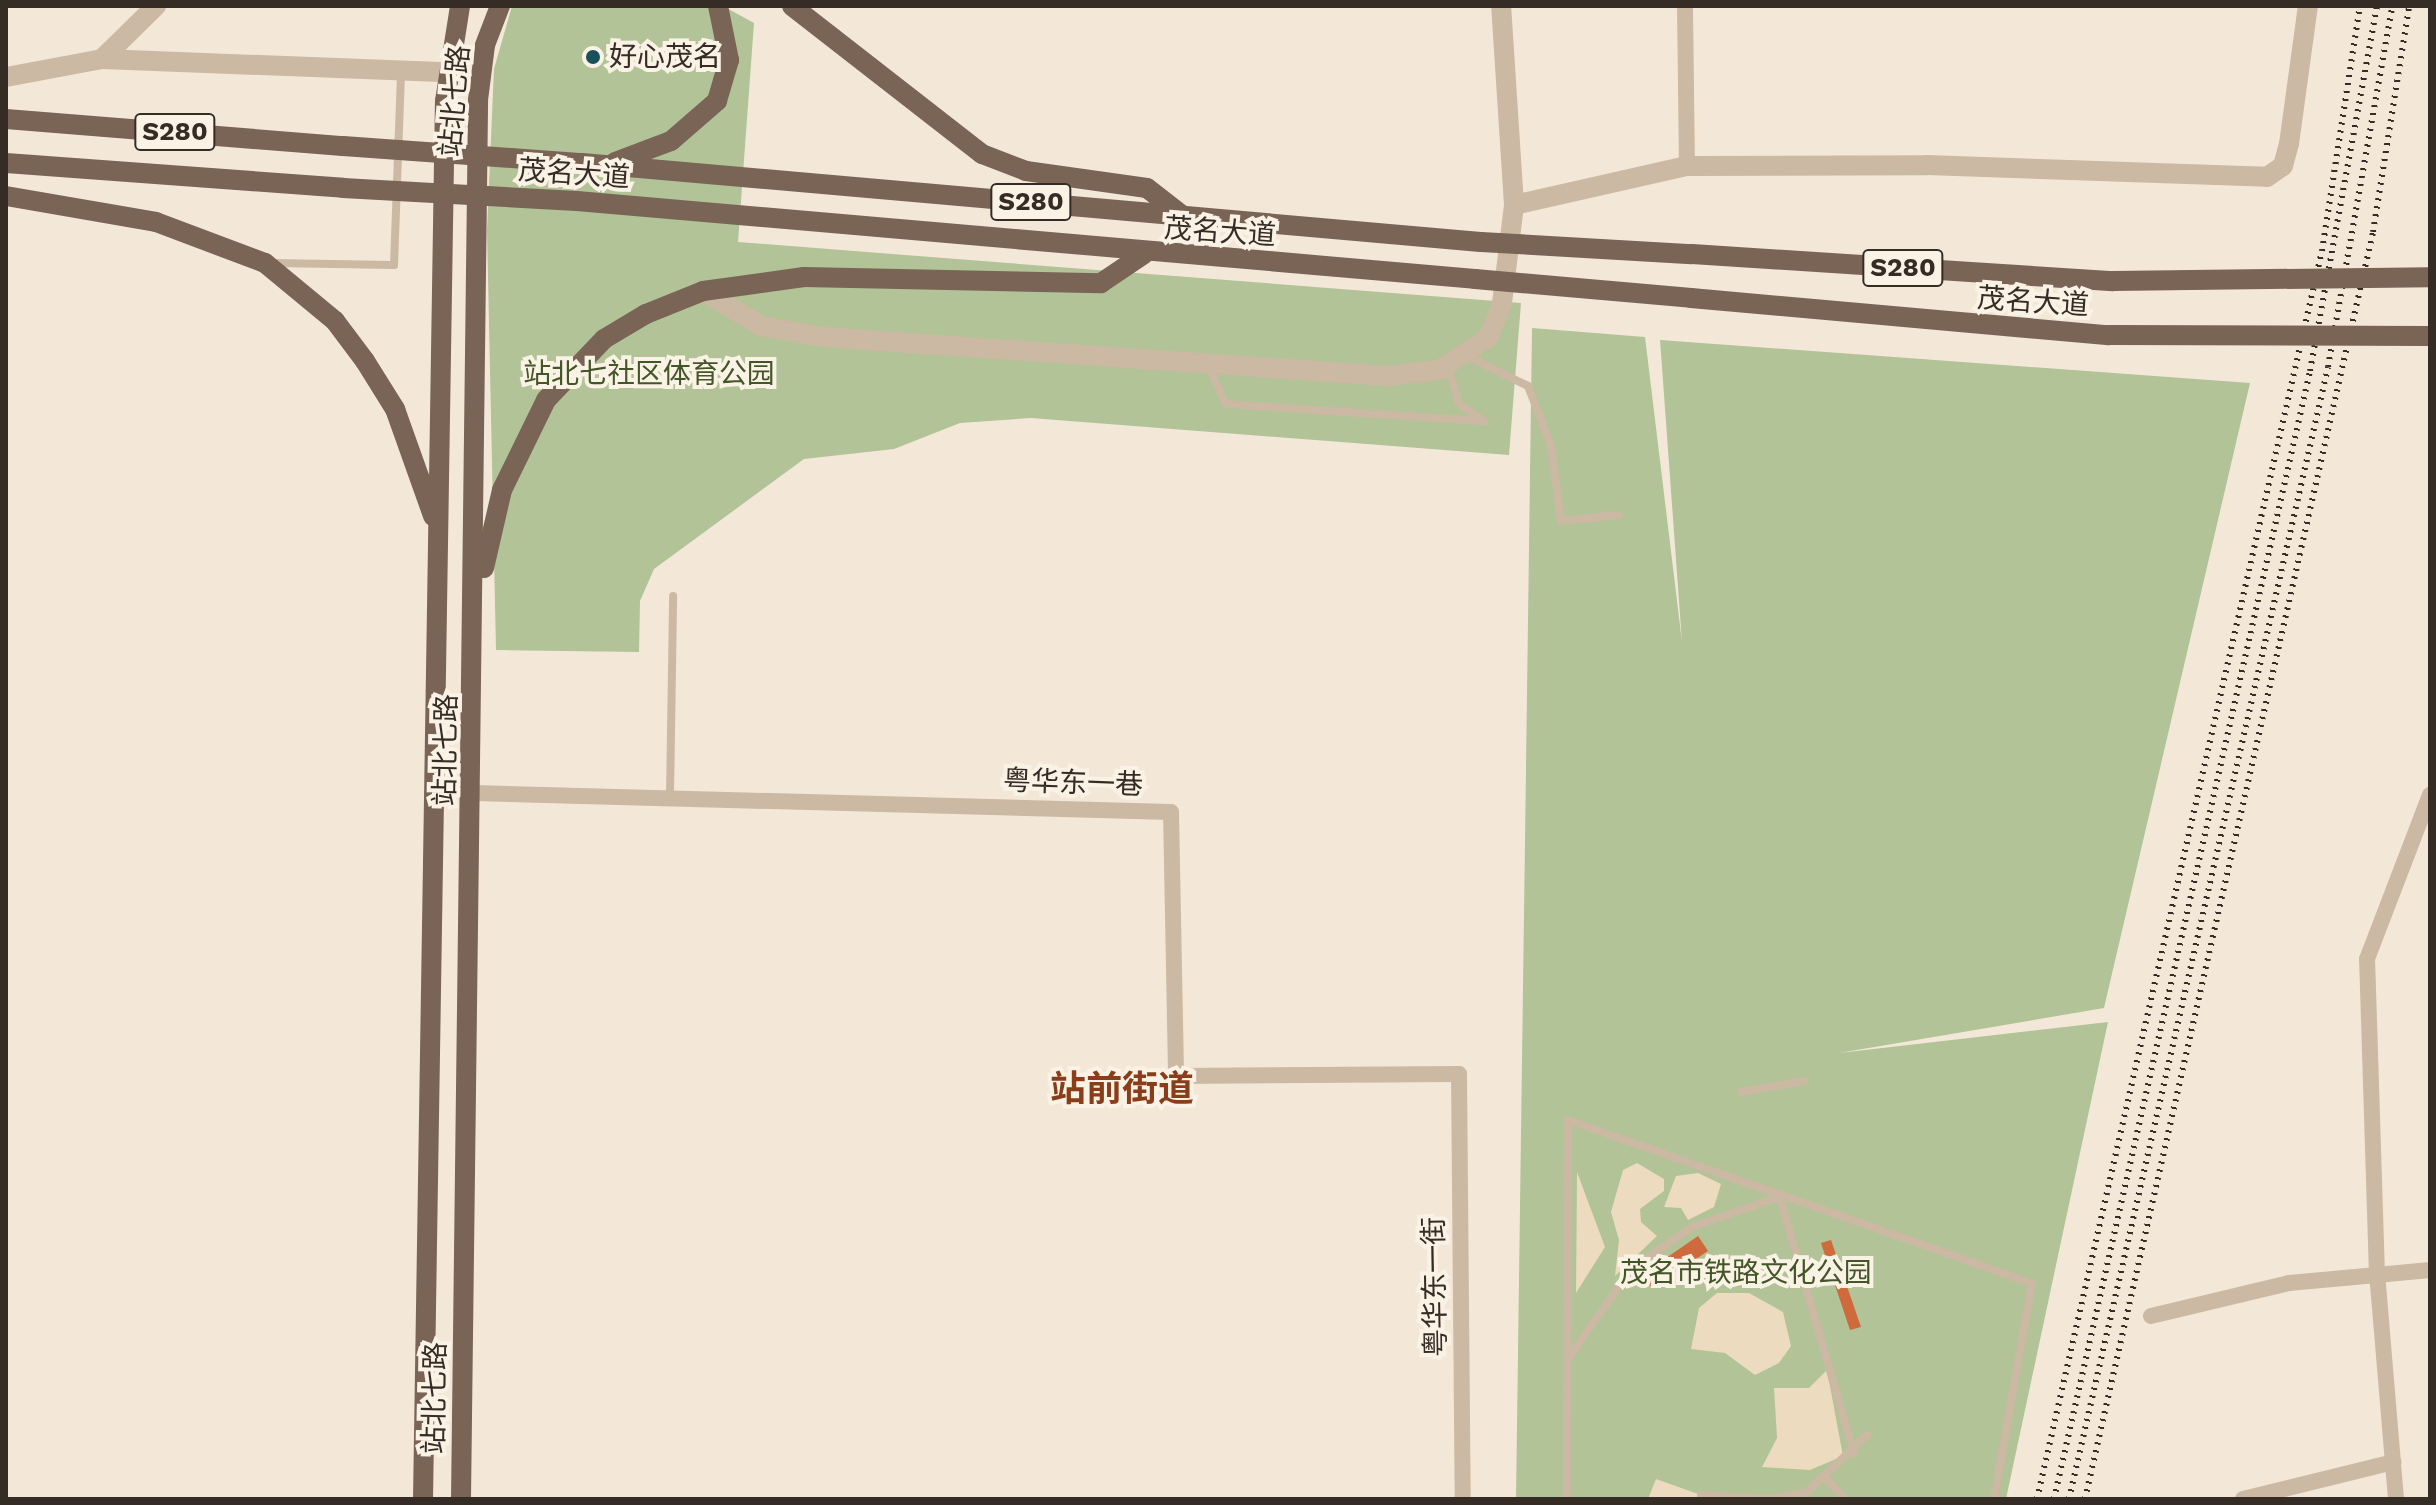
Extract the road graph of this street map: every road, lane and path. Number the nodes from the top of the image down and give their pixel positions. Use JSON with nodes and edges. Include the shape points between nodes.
{"nodes":[{"id":1,"x":134,"y":6,"type":"edge"},
{"id":2,"x":156,"y":6,"type":"edge"},
{"id":3,"x":460,"y":6,"type":"edge"},
{"id":4,"x":500,"y":6,"type":"edge"},
{"id":5,"x":718,"y":6,"type":"edge"},
{"id":6,"x":792,"y":6,"type":"edge"},
{"id":7,"x":1501,"y":6,"type":"edge"},
{"id":8,"x":1685,"y":6,"type":"edge"},
{"id":9,"x":2308,"y":6,"type":"edge"},
{"id":10,"x":132,"y":31,"type":"junction"},
{"id":11,"x":102,"y":59,"type":"junction"},
{"id":12,"x":401,"y":70,"type":"junction"},
{"id":13,"x":447,"y":72,"type":"junction"},
{"id":14,"x":6,"y":77,"type":"edge"},
{"id":15,"x":6,"y":119,"type":"edge"},
{"id":16,"x":6,"y":163,"type":"edge"},
{"id":17,"x":609,"y":165,"type":"junction"},
{"id":18,"x":1687,"y":166,"type":"junction"},
{"id":19,"x":6,"y":196,"type":"edge"},
{"id":20,"x":1514,"y":205,"type":"junction"},
{"id":21,"x":1183,"y":216,"type":"junction"},
{"id":22,"x":1144,"y":254,"type":"junction"},
{"id":23,"x":265,"y":263,"type":"junction"},
{"id":24,"x":2430,"y":277,"type":"edge"},
{"id":25,"x":703,"y":291,"type":"junction"},
{"id":26,"x":2430,"y":336,"type":"edge"},
{"id":27,"x":1455,"y":360,"type":"junction"},
{"id":28,"x":1206,"y":362,"type":"junction"},
{"id":29,"x":1619,"y":515,"type":"dead end"},
{"id":30,"x":439,"y":532,"type":"junction"},
{"id":31,"x":673,"y":596,"type":"dead end"},
{"id":32,"x":476,"y":640,"type":"junction"},
{"id":33,"x":474,"y":793,"type":"junction"},
{"id":34,"x":2430,"y":795,"type":"edge"},
{"id":35,"x":670,"y":796,"type":"junction"},
{"id":36,"x":433,"y":948,"type":"junction"},
{"id":37,"x":471,"y":949,"type":"junction"},
{"id":38,"x":1459,"y":1074,"type":"joint"},
{"id":39,"x":1804,"y":1081,"type":"dead end"},
{"id":40,"x":1741,"y":1092,"type":"dead end"},
{"id":41,"x":1779,"y":1196,"type":"junction"},
{"id":42,"x":427,"y":1266,"type":"junction"},
{"id":43,"x":465,"y":1266,"type":"junction"},
{"id":44,"x":2430,"y":1270,"type":"edge"},
{"id":45,"x":2377,"y":1275,"type":"junction"},
{"id":46,"x":2151,"y":1316,"type":"dead end"},
{"id":47,"x":1568,"y":1359,"type":"junction"},
{"id":48,"x":1867,"y":1435,"type":"dead end"},
{"id":49,"x":1854,"y":1453,"type":"junction"},
{"id":50,"x":2394,"y":1462,"type":"junction"},
{"id":51,"x":1825,"y":1477,"type":"junction"},
{"id":52,"x":1701,"y":1495,"type":"dead end"},
{"id":53,"x":423,"y":1499,"type":"edge"},
{"id":54,"x":461,"y":1499,"type":"edge"},
{"id":55,"x":1463,"y":1499,"type":"edge"},
{"id":56,"x":1567,"y":1499,"type":"edge"},
{"id":57,"x":1768,"y":1499,"type":"edge"},
{"id":58,"x":1845,"y":1499,"type":"edge"},
{"id":59,"x":1994,"y":1499,"type":"edge"},
{"id":60,"x":2243,"y":1499,"type":"edge"},
{"id":61,"x":2396,"y":1499,"type":"edge"}],
"edges":[{"from":1,"to":10,"type":"street"},
{"from":2,"to":10,"type":"street"},
{"from":3,"to":13,"type":"main road","name":"站北七路"},
{"from":4,"to":32,"type":"main road","name":"站北七路","via":[[485,45],[478,100]]},
{"from":5,"to":17,"type":"main road","via":[[729,60],[717,101],[671,141]]},
{"from":6,"to":21,"type":"main road","via":[[982,154],[1026,171],[1147,188]]},
{"from":7,"to":20,"type":"street"},
{"from":8,"to":18,"type":"street"},
{"from":9,"to":18,"type":"street","via":[[2289,144],[2283,166],[2267,177],[1927,165]]},
{"from":10,"to":11,"type":"street"},
{"from":11,"to":12,"type":"street"},
{"from":11,"to":14,"type":"street"},
{"from":12,"to":13,"type":"street"},
{"from":12,"to":23,"type":"lane","via":[[394,265]]},
{"from":13,"to":30,"type":"main road","name":"站北七路"},
{"from":15,"to":17,"type":"main road","name":"茂名大道","number":"S280","bridge":true},
{"from":16,"to":22,"type":"main road","name":"茂名大道","number":"S280","bridge":true,"via":[[577,201]]},
{"from":17,"to":21,"type":"main road","name":"茂名大道","number":"S280"},
{"from":18,"to":20,"type":"street"},
{"from":19,"to":23,"type":"main road","via":[[156,222]]},
{"from":20,"to":27,"type":"street","via":[[1496,324]]},
{"from":21,"to":24,"type":"main road","name":"茂名大道","number":"S280","bridge":true,"via":[[1481,242],[2113,281]]},
{"from":22,"to":25,"type":"main road","via":[[1101,283],[855,275]]},
{"from":22,"to":26,"type":"main road","name":"茂名大道","number":"S280","bridge":true,"via":[[2109,335]]},
{"from":23,"to":30,"type":"main road","via":[[335,321],[365,361],[395,409]]},
{"from":25,"to":28,"type":"street","via":[[761,326],[823,337]]},
{"from":25,"to":32,"type":"main road","via":[[604,339],[546,400],[502,490]]},
{"from":27,"to":28,"type":"street","via":[[1400,376]]},
{"from":27,"to":28,"type":"lane","via":[[1459,404],[1484,421],[1226,404]]},
{"from":27,"to":29,"type":"lane","via":[[1528,386],[1551,446],[1561,521]]},
{"from":30,"to":36,"type":"main road","name":"站北七路"},
{"from":31,"to":35,"type":"lane"},
{"from":32,"to":33,"type":"main road","name":"站北七路"},
{"from":33,"to":35,"type":"street","name":"粤华东一巷"},
{"from":33,"to":37,"type":"main road","name":"站北七路"},
{"from":34,"to":45,"type":"street","via":[[2367,959]]},
{"from":35,"to":38,"type":"street","name":"粤华东一巷","via":[[1171,812],[1176,1076]]},
{"from":36,"to":37,"type":"main road"},
{"from":36,"to":42,"type":"main road","name":"站北七路"},
{"from":37,"to":43,"type":"main road","name":"站北七路"},
{"from":38,"to":55,"type":"street","name":"粤华东一街"},
{"from":39,"to":40,"type":"lane"},
{"from":41,"to":47,"type":"lane","via":[[1699,1223],[1632,1268]]},
{"from":41,"to":47,"type":"lane","via":[[1568,1120]]},
{"from":41,"to":49,"type":"lane"},
{"from":41,"to":59,"type":"lane","via":[[2032,1283]]},
{"from":42,"to":43,"type":"main road"},
{"from":42,"to":53,"type":"main road","name":"站北七路"},
{"from":43,"to":54,"type":"main road","name":"站北七路"},
{"from":44,"to":45,"type":"street"},
{"from":45,"to":46,"type":"street","via":[[2289,1283]]},
{"from":45,"to":50,"type":"street"},
{"from":47,"to":56,"type":"lane"},
{"from":48,"to":49,"type":"lane"},
{"from":49,"to":51,"type":"lane"},
{"from":50,"to":60,"type":"street"},
{"from":50,"to":61,"type":"street"},
{"from":51,"to":57,"type":"lane","via":[[1807,1492]]},
{"from":51,"to":58,"type":"lane"},
{"from":52,"to":57,"type":"lane"}]}
